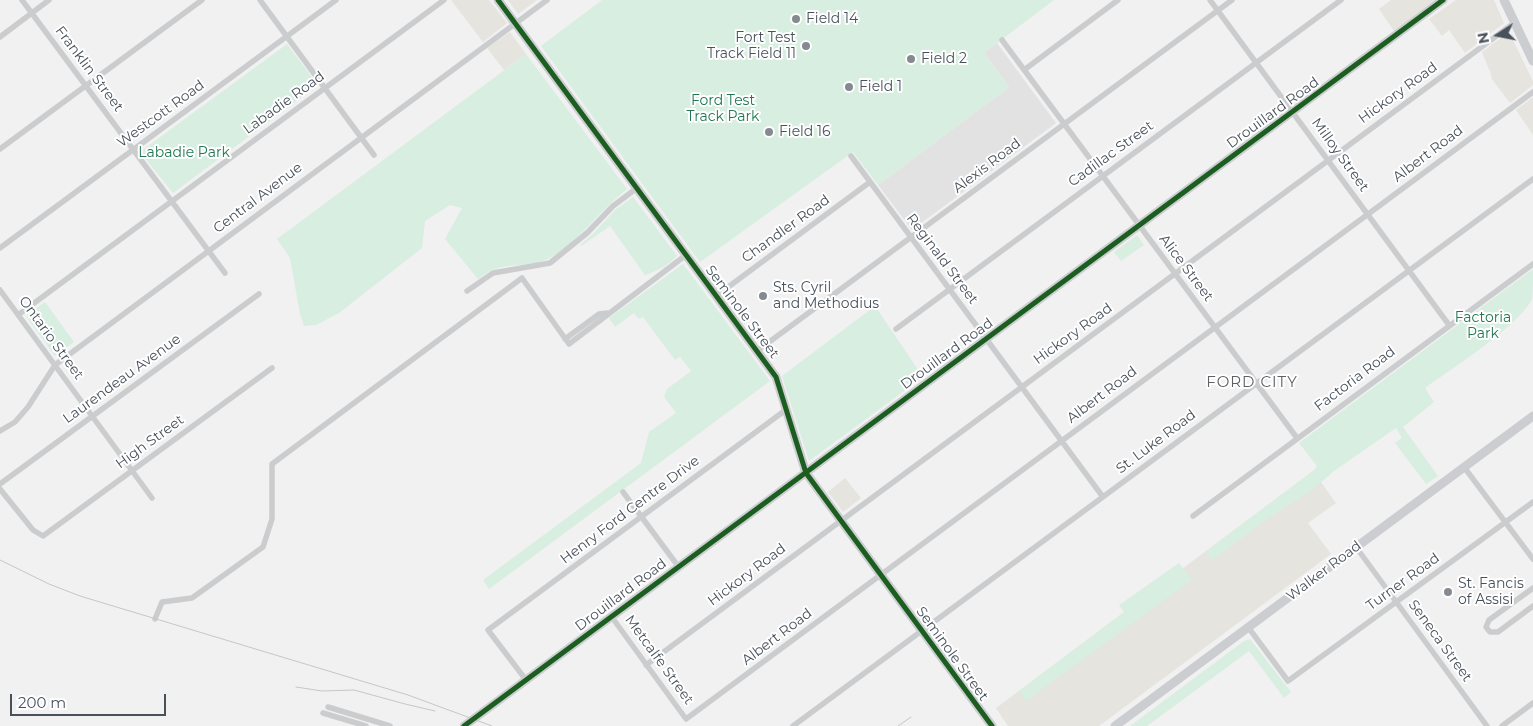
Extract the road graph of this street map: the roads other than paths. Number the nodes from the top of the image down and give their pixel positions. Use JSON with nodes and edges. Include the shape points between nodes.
{"nodes":[{"id":1,"x":22,"y":0,"type":"edge"},
{"id":2,"x":49,"y":0,"type":"edge"},
{"id":3,"x":202,"y":0,"type":"edge"},
{"id":4,"x":260,"y":0,"type":"edge"},
{"id":5,"x":336,"y":0,"type":"edge"},
{"id":6,"x":444,"y":0,"type":"edge"},
{"id":7,"x":498,"y":0,"type":"edge"},
{"id":8,"x":546,"y":0,"type":"edge"},
{"id":9,"x":1118,"y":0,"type":"edge"},
{"id":10,"x":1210,"y":0,"type":"edge"},
{"id":11,"x":1232,"y":0,"type":"edge"},
{"id":12,"x":1341,"y":0,"type":"edge"},
{"id":13,"x":1443,"y":0,"type":"edge"},
{"id":14,"x":1504,"y":0,"type":"edge"},
{"id":15,"x":1218,"y":10,"type":"junction"},
{"id":16,"x":32,"y":13,"type":"junction"},
{"id":17,"x":515,"y":23,"type":"junction"},
{"id":18,"x":1514,"y":23,"type":"junction"},
{"id":19,"x":0,"y":36,"type":"edge"},
{"id":20,"x":287,"y":37,"type":"junction"},
{"id":21,"x":1002,"y":40,"type":"dead end"},
{"id":22,"x":1533,"y":61,"type":"edge"},
{"id":23,"x":1257,"y":62,"type":"junction"},
{"id":24,"x":1024,"y":70,"type":"junction"},
{"id":25,"x":86,"y":86,"type":"junction"},
{"id":26,"x":325,"y":88,"type":"junction"},
{"id":27,"x":1533,"y":92,"type":"edge"},
{"id":28,"x":1293,"y":112,"type":"junction"},
{"id":29,"x":1064,"y":124,"type":"junction"},
{"id":30,"x":361,"y":138,"type":"junction"},
{"id":31,"x":0,"y":150,"type":"edge"},
{"id":32,"x":133,"y":150,"type":"junction"},
{"id":33,"x":374,"y":155,"type":"dead end"},
{"id":34,"x":851,"y":156,"type":"dead end"},
{"id":35,"x":1328,"y":160,"type":"junction"},
{"id":36,"x":1103,"y":176,"type":"junction"},
{"id":37,"x":1533,"y":179,"type":"edge"},
{"id":38,"x":870,"y":182,"type":"junction"},
{"id":39,"x":637,"y":188,"type":"junction"},
{"id":40,"x":171,"y":202,"type":"junction"},
{"id":41,"x":1368,"y":214,"type":"junction"},
{"id":42,"x":1139,"y":226,"type":"junction"},
{"id":43,"x":910,"y":238,"type":"junction"},
{"id":44,"x":0,"y":248,"type":"edge"},
{"id":45,"x":208,"y":251,"type":"junction"},
{"id":46,"x":686,"y":255,"type":"junction"},
{"id":47,"x":1533,"y":264,"type":"edge"},
{"id":48,"x":1409,"y":270,"type":"junction"},
{"id":49,"x":225,"y":273,"type":"dead end"},
{"id":50,"x":1175,"y":274,"type":"junction"},
{"id":51,"x":0,"y":290,"type":"edge"},
{"id":52,"x":949,"y":290,"type":"junction"},
{"id":53,"x":467,"y":291,"type":"dead end"},
{"id":54,"x":259,"y":294,"type":"dead end"},
{"id":55,"x":716,"y":296,"type":"junction"},
{"id":56,"x":18,"y":315,"type":"junction"},
{"id":57,"x":1449,"y":325,"type":"junction"},
{"id":58,"x":1215,"y":328,"type":"junction"},
{"id":59,"x":896,"y":329,"type":"dead end"},
{"id":60,"x":986,"y":339,"type":"junction"},
{"id":61,"x":757,"y":351,"type":"junction"},
{"id":62,"x":55,"y":365,"type":"junction"},
{"id":63,"x":272,"y":368,"type":"dead end"},
{"id":64,"x":1256,"y":384,"type":"junction"},
{"id":65,"x":1022,"y":387,"type":"junction"},
{"id":66,"x":787,"y":409,"type":"junction"},
{"id":67,"x":92,"y":416,"type":"junction"},
{"id":68,"x":1533,"y":416,"type":"edge"},
{"id":69,"x":0,"y":431,"type":"edge"},
{"id":70,"x":1297,"y":438,"type":"junction"},
{"id":71,"x":1062,"y":441,"type":"junction"},
{"id":72,"x":1464,"y":467,"type":"junction"},
{"id":73,"x":132,"y":471,"type":"junction"},
{"id":74,"x":806,"y":473,"type":"junction"},
{"id":75,"x":0,"y":484,"type":"edge"},
{"id":76,"x":0,"y":489,"type":"edge"},
{"id":77,"x":623,"y":492,"type":"dead end"},
{"id":78,"x":1103,"y":497,"type":"junction"},
{"id":79,"x":152,"y":498,"type":"dead end"},
{"id":80,"x":1533,"y":502,"type":"edge"},
{"id":81,"x":1193,"y":516,"type":"dead end"},
{"id":82,"x":642,"y":517,"type":"junction"},
{"id":83,"x":841,"y":521,"type":"junction"},
{"id":84,"x":1506,"y":522,"type":"junction"},
{"id":85,"x":1356,"y":547,"type":"junction"},
{"id":86,"x":1533,"y":559,"type":"edge"},
{"id":87,"x":678,"y":566,"type":"junction"},
{"id":88,"x":881,"y":575,"type":"junction"},
{"id":89,"x":1533,"y":588,"type":"edge"},
{"id":90,"x":1396,"y":603,"type":"junction"},
{"id":91,"x":1533,"y":606,"type":"edge"},
{"id":92,"x":611,"y":616,"type":"junction"},
{"id":93,"x":156,"y":619,"type":"dead end"},
{"id":94,"x":1248,"y":627,"type":"junction"},
{"id":95,"x":922,"y":631,"type":"junction"},
{"id":96,"x":646,"y":665,"type":"junction"},
{"id":97,"x":526,"y":680,"type":"junction"},
{"id":98,"x":1533,"y":703,"type":"edge"},
{"id":99,"x":328,"y":707,"type":"dead end"},
{"id":100,"x":323,"y":712,"type":"dead end"},
{"id":101,"x":686,"y":719,"type":"joint"},
{"id":102,"x":366,"y":726,"type":"edge"},
{"id":103,"x":390,"y":726,"type":"edge"},
{"id":104,"x":464,"y":726,"type":"edge"},
{"id":105,"x":793,"y":726,"type":"edge"},
{"id":106,"x":992,"y":726,"type":"edge"},
{"id":107,"x":1115,"y":726,"type":"edge"},
{"id":108,"x":1487,"y":726,"type":"edge"},
{"id":109,"x":1502,"y":726,"type":"edge"}],
"edges":[{"from":1,"to":16,"type":"street","name":"Franklin Street"},
{"from":2,"to":16,"type":"street"},
{"from":3,"to":25,"type":"street"},
{"from":4,"to":20,"type":"street"},
{"from":5,"to":20,"type":"street","name":"Westcott Road"},
{"from":6,"to":26,"type":"street","name":"Labadie Road"},
{"from":7,"to":17,"type":"street","name":"Seminole Street"},
{"from":8,"to":17,"type":"street","name":"Central Avenue"},
{"from":9,"to":24,"type":"street"},
{"from":10,"to":15,"type":"street","name":"Milloy Street"},
{"from":11,"to":15,"type":"street","name":"Alexis Road"},
{"from":12,"to":23,"type":"street","name":"Cadillac Street"},
{"from":13,"to":28,"type":"street","name":"Drouillard Road"},
{"from":14,"to":18,"type":"street"},
{"from":15,"to":23,"type":"street","name":"Milloy Street"},
{"from":15,"to":29,"type":"street","name":"Alexis Road"},
{"from":16,"to":19,"type":"street"},
{"from":16,"to":25,"type":"street","name":"Franklin Street"},
{"from":17,"to":30,"type":"street","name":"Central Avenue"},
{"from":17,"to":39,"type":"street","name":"Seminole Street"},
{"from":18,"to":22,"type":"street"},
{"from":18,"to":35,"type":"street","name":"Hickory Road"},
{"from":20,"to":26,"type":"street"},
{"from":20,"to":32,"type":"street","name":"Westcott Road"},
{"from":21,"to":24,"type":"street","name":"Alice Street"},
{"from":23,"to":28,"type":"street","name":"Milloy Street"},
{"from":23,"to":36,"type":"street","name":"Cadillac Street"},
{"from":24,"to":29,"type":"street","name":"Alice Street"},
{"from":25,"to":31,"type":"street"},
{"from":25,"to":32,"type":"street","name":"Franklin Street"},
{"from":26,"to":30,"type":"street"},
{"from":26,"to":40,"type":"street","name":"Labadie Road"},
{"from":27,"to":41,"type":"street","name":"Albert Road"},
{"from":28,"to":35,"type":"street","name":"Milloy Street"},
{"from":28,"to":42,"type":"street","name":"Drouillard Road"},
{"from":29,"to":36,"type":"street","name":"Alice Street"},
{"from":29,"to":43,"type":"street","name":"Alexis Road"},
{"from":30,"to":33,"type":"street"},
{"from":30,"to":45,"type":"street","name":"Central Avenue"},
{"from":32,"to":40,"type":"street","name":"Franklin Street"},
{"from":32,"to":44,"type":"street","name":"Westcott Road"},
{"from":34,"to":38,"type":"street","name":"Reginald Street"},
{"from":35,"to":41,"type":"street","name":"Milloy Street"},
{"from":35,"to":50,"type":"street","name":"Hickory Road"},
{"from":36,"to":42,"type":"street","name":"Alice Street"},
{"from":36,"to":52,"type":"street","name":"Cadillac Street"},
{"from":37,"to":48,"type":"street","name":"St. Luke Road"},
{"from":38,"to":43,"type":"street","name":"Reginald Street"},
{"from":38,"to":55,"type":"street","name":"Chandler Road"},
{"from":39,"to":46,"type":"street","name":"Seminole Street"},
{"from":39,"to":53,"type":"street","via":[[550,263],[493,273]]},
{"from":40,"to":45,"type":"street","name":"Franklin Street"},
{"from":40,"to":56,"type":"street","name":"Labadie Road"},
{"from":41,"to":48,"type":"street","name":"Milloy Street"},
{"from":41,"to":58,"type":"street","name":"Albert Road"},
{"from":42,"to":50,"type":"street","name":"Alice Street"},
{"from":42,"to":60,"type":"street","name":"Drouillard Road"},
{"from":43,"to":52,"type":"street","name":"Reginald Street"},
{"from":43,"to":61,"type":"street","name":"Alexis Road"},
{"from":45,"to":49,"type":"street","name":"Franklin Street"},
{"from":45,"to":62,"type":"street","name":"Central Avenue"},
{"from":46,"to":55,"type":"street","name":"Seminole Street"},
{"from":46,"to":93,"type":"street","via":[[610,313],[599,314],[565,339],[522,278],[272,464],[272,519],[263,546],[192,598],[162,602]]},
{"from":47,"to":57,"type":"street","name":"Factoria Road"},
{"from":48,"to":57,"type":"street","name":"Milloy Street"},
{"from":48,"to":64,"type":"street","name":"St. Luke Road"},
{"from":50,"to":58,"type":"street","name":"Alice Street"},
{"from":50,"to":65,"type":"street","name":"Hickory Road"},
{"from":51,"to":56,"type":"street","name":"Ontario Street"},
{"from":52,"to":59,"type":"street","name":"Cadillac Street"},
{"from":52,"to":60,"type":"street","name":"Reginald Street"},
{"from":54,"to":67,"type":"street","name":"Laurendeau Avenue"},
{"from":55,"to":61,"type":"street","name":"Seminole Street"},
{"from":56,"to":62,"type":"street","name":"Ontario Street"},
{"from":57,"to":70,"type":"street","name":"Factoria Road"},
{"from":58,"to":64,"type":"street","name":"Alice Street"},
{"from":58,"to":71,"type":"street","name":"Albert Road"},
{"from":60,"to":65,"type":"street","name":"Reginald Street"},
{"from":60,"to":74,"type":"street","name":"Drouillard Road"},
{"from":61,"to":66,"type":"street","name":"Seminole Street","via":[[776,377]]},
{"from":62,"to":67,"type":"street","name":"Ontario Street"},
{"from":62,"to":69,"type":"street","name":"Central Avenue","via":[[28,407],[15,422]]},
{"from":63,"to":73,"type":"street","name":"High Street"},
{"from":64,"to":70,"type":"street","name":"Alice Street"},
{"from":64,"to":78,"type":"street","name":"St. Luke Road"},
{"from":65,"to":71,"type":"street","name":"Reginald Street"},
{"from":65,"to":83,"type":"street","name":"Hickory Road"},
{"from":66,"to":74,"type":"street","name":"Seminole Street"},
{"from":66,"to":82,"type":"street","name":"Henry Ford Centre Drive"},
{"from":67,"to":73,"type":"street","name":"Ontario Street"},
{"from":67,"to":75,"type":"street","name":"Laurendeau Avenue"},
{"from":68,"to":72,"type":"street","name":"Walker Road"},
{"from":70,"to":81,"type":"street","name":"Factoria Road"},
{"from":71,"to":78,"type":"street","name":"Reginald Street"},
{"from":71,"to":88,"type":"street","name":"Albert Road"},
{"from":72,"to":84,"type":"street"},
{"from":72,"to":85,"type":"street","name":"Walker Road"},
{"from":73,"to":76,"type":"street","name":"High Street","via":[[44,536],[27,524]]},
{"from":73,"to":79,"type":"street","name":"Ontario Street"},
{"from":74,"to":83,"type":"street","name":"Seminole Street"},
{"from":74,"to":87,"type":"street","name":"Drouillard Road"},
{"from":77,"to":82,"type":"street"},
{"from":78,"to":95,"type":"street","name":"St. Luke Road"},
{"from":80,"to":84,"type":"street","name":"Turner Road"},
{"from":82,"to":87,"type":"street"},
{"from":82,"to":97,"type":"street","name":"Henry Ford Centre Drive","via":[[488,630]]},
{"from":83,"to":88,"type":"street","name":"Seminole Street"},
{"from":83,"to":96,"type":"street","name":"Hickory Road"},
{"from":84,"to":86,"type":"street"},
{"from":84,"to":90,"type":"street","name":"Turner Road"},
{"from":85,"to":90,"type":"street","name":"Seneca Street"},
{"from":85,"to":94,"type":"street","name":"Walker Road"},
{"from":87,"to":92,"type":"street","name":"Drouillard Road"},
{"from":88,"to":95,"type":"street","name":"Seminole Street"},
{"from":88,"to":101,"type":"street","name":"Albert Road"},
{"from":89,"to":91,"type":"street","via":[[1489,620],[1486,627],[1490,632],[1498,632]]},
{"from":90,"to":94,"type":"street","name":"Turner Road","via":[[1288,681]]},
{"from":90,"to":108,"type":"street","name":"Seneca Street"},
{"from":92,"to":96,"type":"street","name":"Metcalfe Street"},
{"from":92,"to":97,"type":"street","name":"Drouillard Road"},
{"from":94,"to":107,"type":"street","name":"Walker Road"},
{"from":95,"to":105,"type":"street","name":"St. Luke Road"},
{"from":95,"to":106,"type":"street","name":"Seminole Street"},
{"from":96,"to":101,"type":"street","name":"Metcalfe Street"},
{"from":97,"to":104,"type":"street","name":"Drouillard Road"},
{"from":98,"to":109,"type":"street"},
{"from":99,"to":103,"type":"street"},
{"from":100,"to":102,"type":"street"}]}
